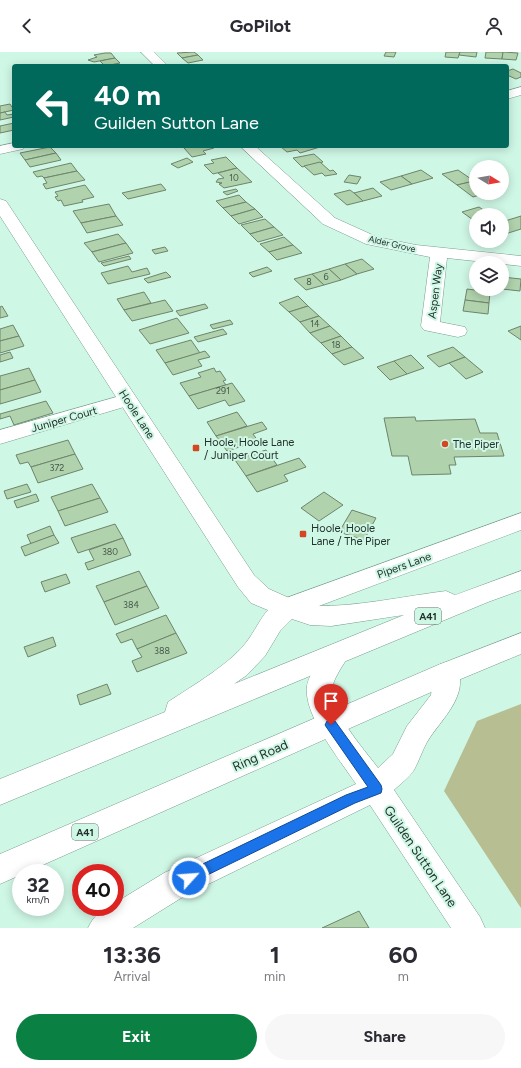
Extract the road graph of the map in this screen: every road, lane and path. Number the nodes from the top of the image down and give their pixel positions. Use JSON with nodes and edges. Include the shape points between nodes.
{"nodes":[{"id":1,"x":148,"y":52,"type":"edge"},
{"id":2,"x":160,"y":64,"type":"edge"},
{"id":3,"x":521,"y":90,"type":"edge"},
{"id":4,"x":509,"y":94,"type":"edge"},
{"id":5,"x":12,"y":147,"type":"edge"},
{"id":6,"x":248,"y":148,"type":"edge"},
{"id":7,"x":0,"y":150,"type":"edge"},
{"id":8,"x":0,"y":204,"type":"edge"},
{"id":9,"x":440,"y":252,"type":"junction"},
{"id":10,"x":521,"y":261,"type":"edge"},
{"id":11,"x":458,"y":331,"type":"dead end"},
{"id":12,"x":128,"y":400,"type":"junction"},
{"id":13,"x":0,"y":437,"type":"edge"},
{"id":14,"x":521,"y":521,"type":"edge"},
{"id":15,"x":521,"y":580,"type":"edge"},
{"id":16,"x":478,"y":595,"type":"junction"},
{"id":17,"x":288,"y":608,"type":"junction"},
{"id":18,"x":521,"y":643,"type":"edge"},
{"id":19,"x":336,"y":654,"type":"junction"},
{"id":20,"x":447,"y":673,"type":"junction"},
{"id":21,"x":331,"y":725,"type":"junction"},
{"id":22,"x":154,"y":728,"type":"junction"},
{"id":23,"x":376,"y":789,"type":"junction"},
{"id":24,"x":0,"y":792,"type":"edge"},
{"id":25,"x":0,"y":869,"type":"edge"},
{"id":26,"x":104,"y":928,"type":"edge"},
{"id":27,"x":469,"y":928,"type":"edge"}],
"edges":[{"from":1,"to":2,"type":"main road"},
{"from":3,"to":4,"type":"main road"},
{"from":5,"to":7,"type":"main road"},
{"from":6,"to":9,"type":"main road","name":"Alder Grove","via":[[329,221],[372,241]]},
{"from":8,"to":12,"type":"main road","name":"Hoole Lane"},
{"from":9,"to":10,"type":"main road","name":"Alder Grove"},
{"from":9,"to":11,"type":"main road","name":"Aspen Way","via":[[430,326]]},
{"from":12,"to":13,"type":"main road","name":"Juniper Court"},
{"from":12,"to":17,"type":"main road","name":"Hoole Lane","via":[[246,581],[260,596]]},
{"from":14,"to":17,"type":"main road","name":"Pipers Lane"},
{"from":15,"to":16,"type":"main road","number":"A41"},
{"from":16,"to":17,"type":"main road","name":"Hoole Lane","via":[[331,616],[310,615]]},
{"from":16,"to":19,"type":"main road","number":"A41"},
{"from":17,"to":22,"type":"main road","via":[[271,624],[256,649],[238,667]]},
{"from":18,"to":20,"type":"main road","name":"Ring Road","number":"A41"},
{"from":19,"to":21,"type":"main road","name":"Guilden Sutton Lane","via":[[320,684],[321,700]]},
{"from":19,"to":22,"type":"main road","number":"A41"},
{"from":20,"to":21,"type":"main road","name":"Ring Road","number":"A41"},
{"from":20,"to":23,"type":"main road","via":[[444,698],[417,734],[403,763]]},
{"from":21,"to":23,"type":"main road","name":"Guilden Sutton Lane"},
{"from":21,"to":25,"type":"main road","name":"Ring Road","number":"A41"},
{"from":22,"to":24,"type":"main road","number":"A41"},
{"from":23,"to":26,"type":"main road","via":[[175,884]]},
{"from":23,"to":27,"type":"main road","name":"Guilden Sutton Lane"}]}
